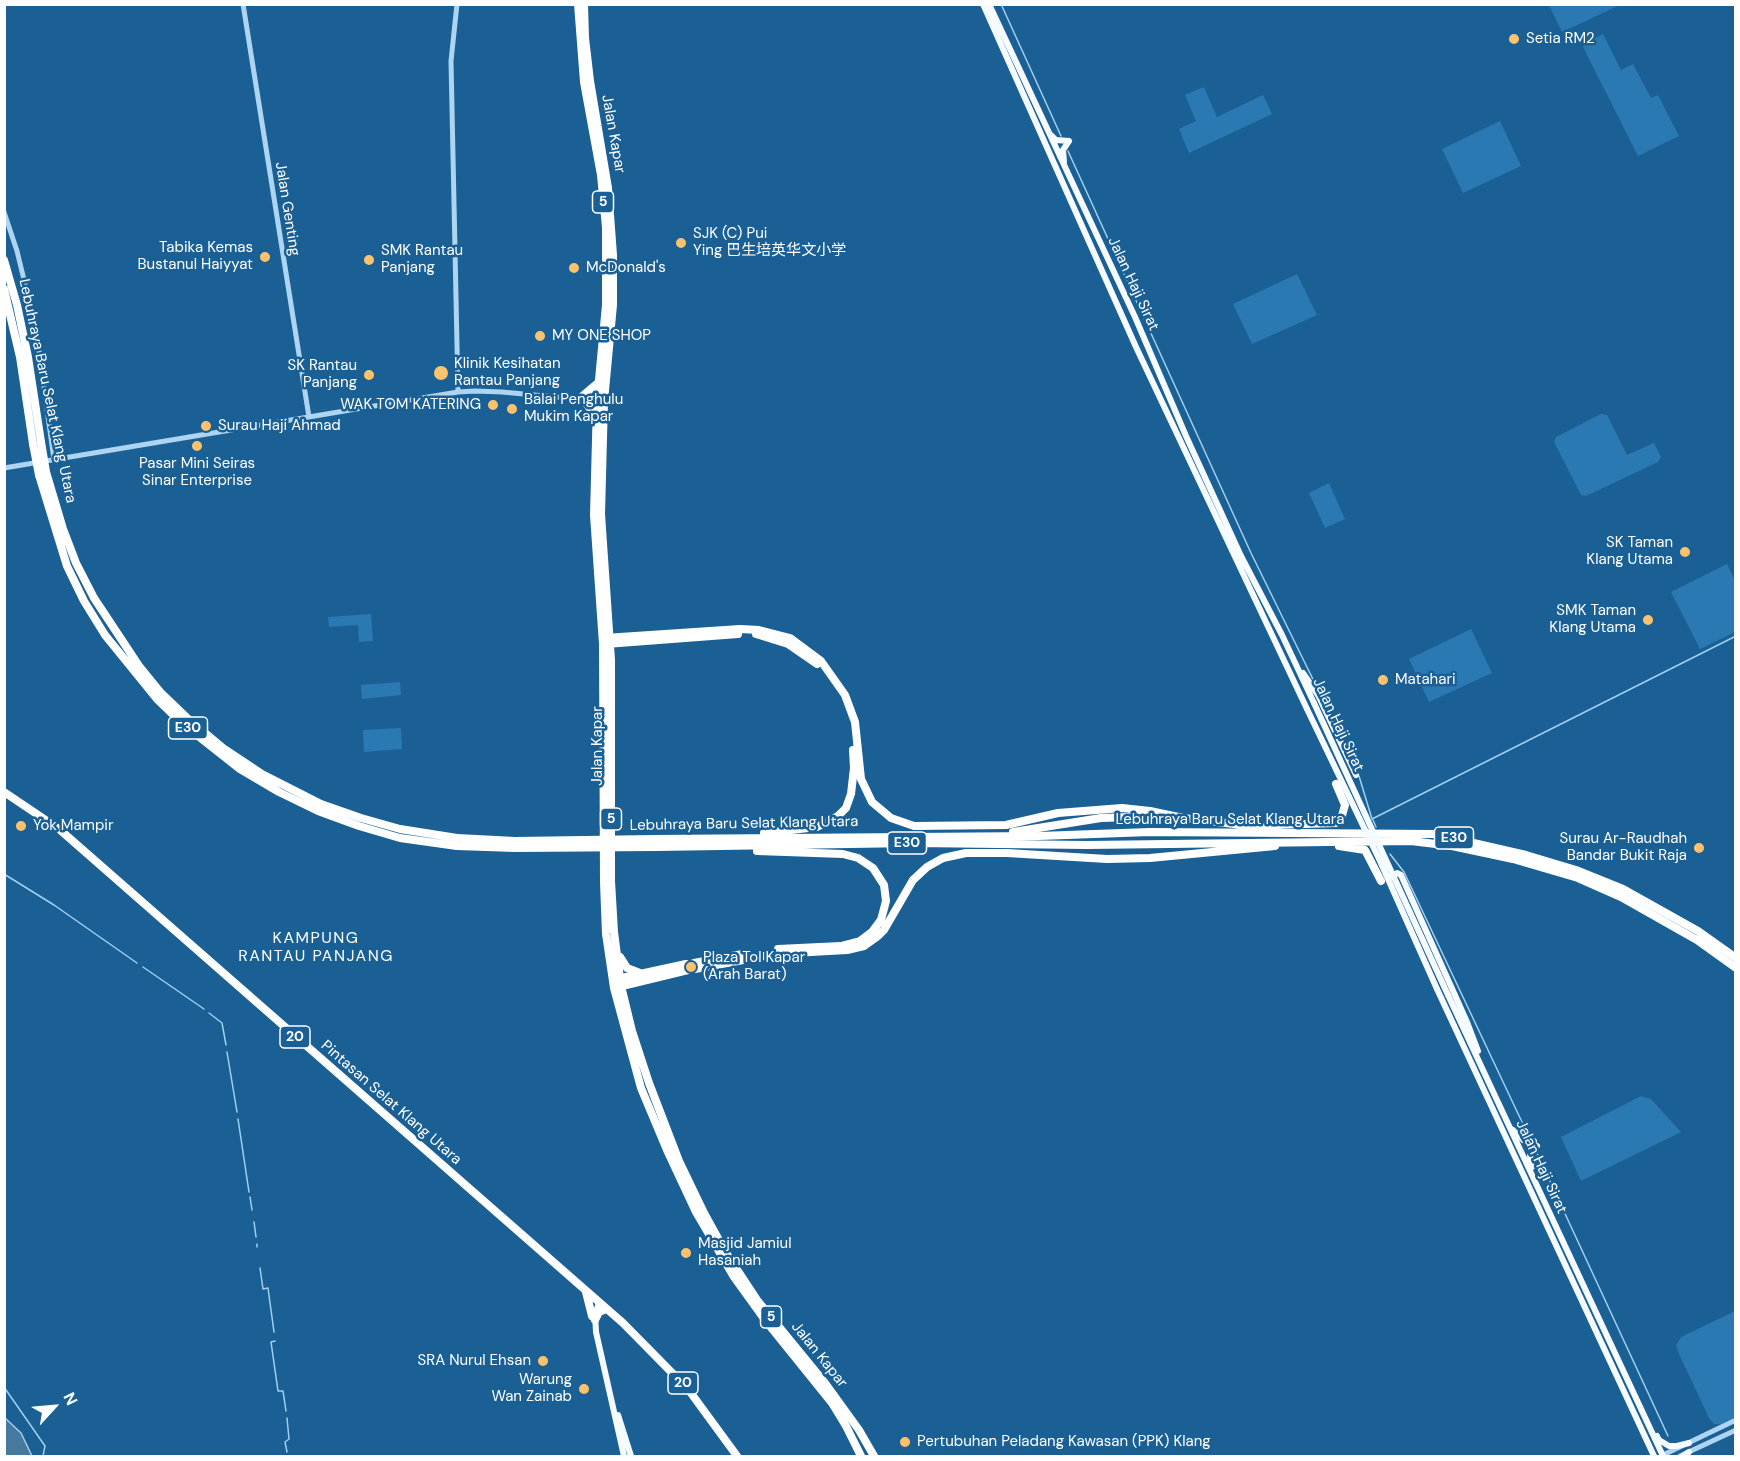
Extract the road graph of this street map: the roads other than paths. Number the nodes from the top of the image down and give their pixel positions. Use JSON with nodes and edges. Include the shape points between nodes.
{"nodes":[{"id":1,"x":243,"y":4,"type":"edge"},
{"id":2,"x":457,"y":4,"type":"edge"},
{"id":3,"x":578,"y":4,"type":"edge"},
{"id":4,"x":584,"y":4,"type":"edge"},
{"id":5,"x":983,"y":4,"type":"edge"},
{"id":6,"x":989,"y":4,"type":"edge"},
{"id":7,"x":1034,"y":102,"type":"junction"},
{"id":8,"x":1074,"y":188,"type":"junction"},
{"id":9,"x":4,"y":212,"type":"edge"},
{"id":10,"x":4,"y":260,"type":"edge"},
{"id":11,"x":1112,"y":266,"type":"junction"},
{"id":12,"x":1102,"y":272,"type":"junction"},
{"id":13,"x":4,"y":289,"type":"edge"},
{"id":14,"x":1143,"y":334,"type":"junction"},
{"id":15,"x":1136,"y":347,"type":"junction"},
{"id":16,"x":599,"y":382,"type":"junction"},
{"id":17,"x":458,"y":392,"type":"junction"},
{"id":18,"x":579,"y":399,"type":"junction"},
{"id":19,"x":601,"y":401,"type":"junction"},
{"id":20,"x":309,"y":417,"type":"junction"},
{"id":21,"x":596,"y":421,"type":"junction"},
{"id":22,"x":37,"y":443,"type":"junction"},
{"id":23,"x":54,"y":460,"type":"junction"},
{"id":24,"x":4,"y":468,"type":"edge"},
{"id":25,"x":607,"y":614,"type":"junction"},
{"id":26,"x":625,"y":639,"type":"junction"},
{"id":27,"x":606,"y":641,"type":"junction"},
{"id":28,"x":611,"y":660,"type":"junction"},
{"id":29,"x":1296,"y":663,"type":"junction"},
{"id":30,"x":1356,"y":775,"type":"dead end"},
{"id":31,"x":1336,"y":784,"type":"dead end"},
{"id":32,"x":4,"y":792,"type":"edge"},
{"id":33,"x":1175,"y":816,"type":"junction"},
{"id":34,"x":1253,"y":826,"type":"junction"},
{"id":35,"x":1000,"y":835,"type":"junction"},
{"id":36,"x":742,"y":837,"type":"junction"},
{"id":37,"x":1311,"y":838,"type":"junction"},
{"id":38,"x":656,"y":843,"type":"junction"},
{"id":39,"x":700,"y":847,"type":"junction"},
{"id":40,"x":1381,"y":881,"type":"joint"},
{"id":41,"x":615,"y":944,"type":"junction"},
{"id":42,"x":1736,"y":958,"type":"edge"},
{"id":43,"x":691,"y":966,"type":"junction"},
{"id":44,"x":1736,"y":968,"type":"edge"},
{"id":45,"x":644,"y":977,"type":"junction"},
{"id":46,"x":617,"y":983,"type":"junction"},
{"id":47,"x":628,"y":1017,"type":"junction"},
{"id":48,"x":1491,"y":1090,"type":"junction"},
{"id":49,"x":1506,"y":1119,"type":"junction"},
{"id":50,"x":1548,"y":1211,"type":"junction"},
{"id":51,"x":585,"y":1291,"type":"junction"},
{"id":52,"x":598,"y":1302,"type":"junction"},
{"id":53,"x":606,"y":1309,"type":"junction"},
{"id":54,"x":593,"y":1318,"type":"junction"},
{"id":55,"x":1618,"y":1360,"type":"junction"},
{"id":56,"x":606,"y":1377,"type":"junction"},
{"id":57,"x":1736,"y":1420,"type":"edge"},
{"id":58,"x":1736,"y":1430,"type":"edge"},
{"id":59,"x":1689,"y":1443,"type":"junction"},
{"id":60,"x":1689,"y":1452,"type":"joint"},
{"id":61,"x":624,"y":1456,"type":"edge"},
{"id":62,"x":631,"y":1456,"type":"edge"},
{"id":63,"x":737,"y":1456,"type":"edge"},
{"id":64,"x":861,"y":1456,"type":"edge"},
{"id":65,"x":874,"y":1456,"type":"edge"},
{"id":66,"x":1660,"y":1456,"type":"edge"},
{"id":67,"x":1681,"y":1456,"type":"edge"}],
"edges":[{"from":1,"to":20,"type":"street","name":"Jalan Genting"},
{"from":2,"to":17,"type":"street","via":[[451,61]]},
{"from":3,"to":16,"type":"highway","name":"Jalan Kapar","number":"5","via":[[584,82],[606,227],[606,305]]},
{"from":4,"to":19,"type":"highway","name":"Jalan Kapar","number":"5","via":[[613,255],[613,305]]},
{"from":5,"to":12,"type":"main road","name":"Jalan Haji Sirat"},
{"from":6,"to":7,"type":"main road","name":"Jalan Haji Sirat"},
{"from":7,"to":8,"type":"main road","name":"Jalan Haji Sirat"},
{"from":7,"to":8,"type":"main road","via":[[1052,136],[1069,141],[1063,156]]},
{"from":8,"to":11,"type":"main road","name":"Jalan Haji Sirat"},
{"from":9,"to":23,"type":"street","via":[[36,329]]},
{"from":10,"to":22,"type":"highway","name":"Lebuhraya Baru Selat Klang Utara","number":"E30","via":[[28,357]]},
{"from":11,"to":12,"type":"main road","via":[[1119,291],[1114,292]]},
{"from":11,"to":14,"type":"main road","name":"Jalan Haji Sirat"},
{"from":12,"to":15,"type":"main road","name":"Jalan Haji Sirat"},
{"from":13,"to":22,"type":"highway","name":"Lebuhraya Baru Selat Klang Utara","number":"E30"},
{"from":14,"to":15,"type":"main road","via":[[1130,317],[1128,324]]},
{"from":14,"to":29,"type":"main road","name":"Jalan Haji Sirat","via":[[1240,556]]},
{"from":15,"to":66,"type":"main road","name":"Jalan Haji Sirat","bridge":true,"via":[[1380,861],[1618,1381],[1647,1441]]},
{"from":16,"to":18,"type":"highway"},
{"from":16,"to":19,"type":"highway","name":"Jalan Kapar","number":"5"},
{"from":17,"to":18,"type":"street"},
{"from":17,"to":20,"type":"street"},
{"from":18,"to":19,"type":"street"},
{"from":18,"to":21,"type":"highway"},
{"from":19,"to":21,"type":"highway","name":"Jalan Kapar","number":"5"},
{"from":19,"to":25,"type":"highway","name":"Jalan Kapar","number":"5","via":[[600,514]]},
{"from":20,"to":23,"type":"street"},
{"from":21,"to":27,"type":"highway","name":"Jalan Kapar","number":"5","via":[[594,515]]},
{"from":22,"to":38,"type":"highway","name":"Lebuhraya Baru Selat Klang Utara","number":"E30","bridge":true,"via":[[67,566],[105,635],[157,699],[240,769],[308,807],[400,838],[514,848]]},
{"from":23,"to":24,"type":"street"},
{"from":25,"to":26,"type":"highway"},
{"from":25,"to":27,"type":"highway","name":"Jalan Kapar","number":"5"},
{"from":26,"to":27,"type":"highway"},
{"from":26,"to":28,"type":"highway"},
{"from":26,"to":33,"type":"highway","via":[[698,631],[759,630],[790,638],[804,647],[830,671],[845,695],[855,722],[859,768],[872,802],[902,823],[1006,825],[1058,813],[1122,808]]},
{"from":26,"to":36,"type":"highway","via":[[757,634],[800,651],[818,664],[835,686],[846,709],[852,738],[853,783],[846,808],[817,827]]},
{"from":27,"to":28,"type":"highway","name":"Jalan Kapar","number":"5"},
{"from":27,"to":46,"type":"highway","name":"Jalan Kapar","number":"5","via":[[604,882],[606,934]]},
{"from":28,"to":41,"type":"highway","name":"Jalan Kapar","number":"5","via":[[611,881]]},
{"from":29,"to":30,"type":"main road","via":[[1318,695]]},
{"from":29,"to":48,"type":"main road","name":"Jalan Haji Sirat","bridge":true},
{"from":31,"to":34,"type":"highway","via":[[1345,805],[1336,823]]},
{"from":32,"to":51,"type":"highway","name":"Pintasan Selat Klang Utara","number":"20","via":[[59,829]]},
{"from":33,"to":34,"type":"highway"},
{"from":33,"to":35,"type":"highway","via":[[1084,820]]},
{"from":34,"to":37,"type":"highway"},
{"from":35,"to":36,"type":"highway","name":"Lebuhraya Baru Selat Klang Utara","number":"E30"},
{"from":35,"to":37,"type":"highway","name":"Lebuhraya Baru Selat Klang Utara","number":"E30","via":[[1150,832]]},
{"from":36,"to":38,"type":"highway","name":"Lebuhraya Baru Selat Klang Utara","number":"E30"},
{"from":37,"to":39,"type":"highway","name":"Lebuhraya Baru Selat Klang Utara","number":"E30","via":[[1087,845]]},
{"from":37,"to":40,"type":"highway","via":[[1365,850]]},
{"from":37,"to":42,"type":"highway","name":"Lebuhraya Baru Selat Klang Utara","number":"E30","via":[[1434,834],[1526,855],[1623,889],[1698,931]]},
{"from":37,"to":43,"type":"highway","via":[[1235,851],[1150,858],[997,853],[943,858],[913,880],[884,930],[864,945]]},
{"from":37,"to":44,"type":"highway","name":"Lebuhraya Baru Selat Klang Utara","number":"E30","via":[[1452,846],[1578,878],[1621,897],[1697,940]]},
{"from":38,"to":39,"type":"highway","name":"Lebuhraya Baru Selat Klang Utara","number":"E30"},
{"from":39,"to":43,"type":"highway","via":[[858,858],[873,868],[884,885],[886,901],[881,920],[860,941],[841,946],[769,950]]},
{"from":40,"to":48,"type":"main road","via":[[1397,873],[1401,875],[1467,1022]]},
{"from":41,"to":45,"type":"highway","via":[[622,963]]},
{"from":41,"to":46,"type":"highway","name":"Jalan Kapar","number":"5"},
{"from":43,"to":45,"type":"highway"},
{"from":45,"to":46,"type":"highway"},
{"from":45,"to":47,"type":"highway","via":[[630,991]]},
{"from":46,"to":47,"type":"highway","name":"Jalan Kapar","number":"5"},
{"from":46,"to":64,"type":"highway","name":"Jalan Kapar","number":"5","via":[[641,1088],[696,1212],[734,1277],[832,1403]]},
{"from":47,"to":65,"type":"highway","name":"Jalan Kapar","number":"5","via":[[668,1136],[708,1221],[757,1300],[825,1383]]},
{"from":48,"to":49,"type":"main road","name":"Jalan Haji Sirat"},
{"from":49,"to":50,"type":"main road","name":"Jalan Haji Sirat"},
{"from":49,"to":50,"type":"main road","via":[[1517,1135],[1532,1145],[1530,1161]]},
{"from":50,"to":55,"type":"main road","name":"Jalan Haji Sirat"},
{"from":51,"to":52,"type":"highway","name":"Pintasan Selat Klang Utara","number":"20"},
{"from":51,"to":54,"type":"highway"},
{"from":52,"to":53,"type":"highway","name":"Pintasan Selat Klang Utara","number":"20"},
{"from":52,"to":54,"type":"main road"},
{"from":53,"to":54,"type":"highway"},
{"from":53,"to":63,"type":"highway","name":"Pintasan Selat Klang Utara","number":"20","via":[[682,1382]]},
{"from":54,"to":56,"type":"main road"},
{"from":55,"to":59,"type":"main road","via":[[1659,1440],[1669,1446]]},
{"from":55,"to":66,"type":"main road","name":"Jalan Haji Sirat"},
{"from":56,"to":61,"type":"main road"},
{"from":56,"to":62,"type":"main road"},
{"from":57,"to":59,"type":"street"},
{"from":58,"to":60,"type":"street"},
{"from":59,"to":66,"type":"street"},
{"from":60,"to":67,"type":"main road"}]}
